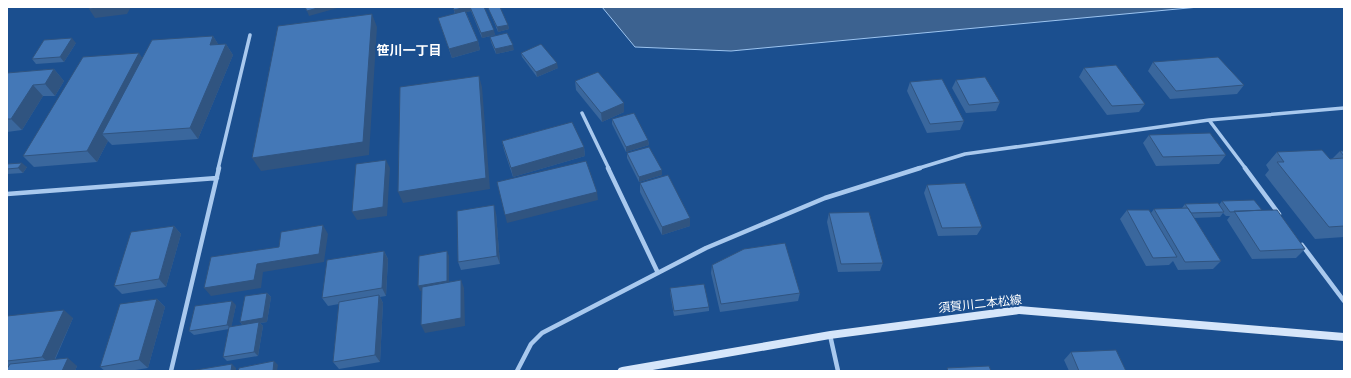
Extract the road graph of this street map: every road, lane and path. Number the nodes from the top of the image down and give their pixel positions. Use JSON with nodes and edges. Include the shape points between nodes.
{"nodes":[{"id":1,"x":250,"y":35,"type":"dead end"},
{"id":2,"x":1344,"y":108,"type":"edge"},
{"id":3,"x":582,"y":113,"type":"dead end"},
{"id":4,"x":1209,"y":120,"type":"junction"},
{"id":5,"x":216,"y":178,"type":"junction"},
{"id":6,"x":7,"y":194,"type":"edge"},
{"id":7,"x":1283,"y":220,"type":"edge"},
{"id":8,"x":1297,"y":239,"type":"edge"},
{"id":9,"x":658,"y":273,"type":"junction"},
{"id":10,"x":1344,"y":301,"type":"edge"},
{"id":11,"x":830,"y":335,"type":"junction"},
{"id":12,"x":1344,"y":337,"type":"edge"},
{"id":13,"x":171,"y":371,"type":"edge"},
{"id":14,"x":517,"y":371,"type":"edge"},
{"id":15,"x":622,"y":371,"type":"edge"},
{"id":16,"x":838,"y":371,"type":"edge"}],
"edges":[{"from":1,"to":5,"type":"street"},
{"from":2,"to":4,"type":"street"},
{"from":3,"to":9,"type":"street"},
{"from":4,"to":7,"type":"street"},
{"from":4,"to":9,"type":"street","via":[[965,154],[825,198],[706,248]]},
{"from":5,"to":6,"type":"street"},
{"from":5,"to":13,"type":"street"},
{"from":8,"to":10,"type":"street"},
{"from":9,"to":14,"type":"street","via":[[542,332],[531,344]]},
{"from":11,"to":12,"type":"main road","name":"須賀川二本松線","via":[[1019,310]]},
{"from":11,"to":15,"type":"main road","name":"須賀川二本松線"},
{"from":11,"to":16,"type":"street"}]}
